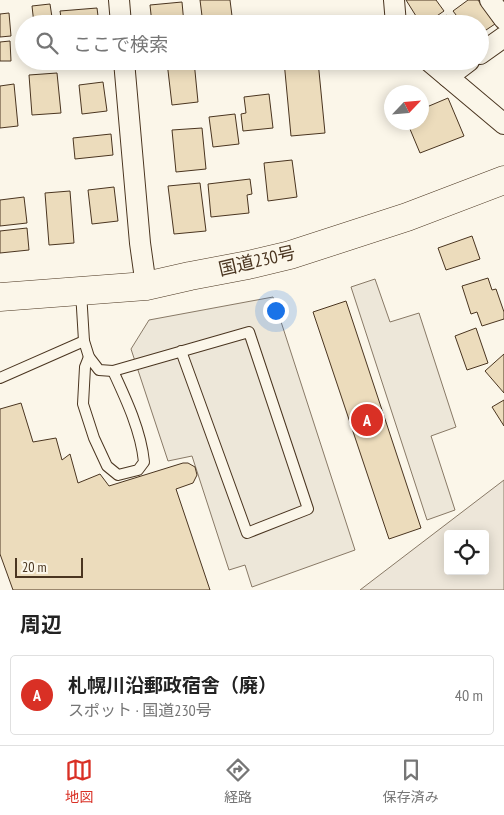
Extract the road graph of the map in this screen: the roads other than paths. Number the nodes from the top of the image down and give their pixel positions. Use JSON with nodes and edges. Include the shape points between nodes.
{"nodes":[{"id":1,"x":118,"y":0,"type":"edge"},
{"id":2,"x":394,"y":0,"type":"edge"},
{"id":3,"x":490,"y":0,"type":"edge"},
{"id":4,"x":120,"y":15,"type":"edge"},
{"id":5,"x":395,"y":15,"type":"edge"},
{"id":6,"x":504,"y":19,"type":"edge"},
{"id":7,"x":504,"y":37,"type":"edge"},
{"id":8,"x":489,"y":48,"type":"edge"},
{"id":9,"x":125,"y":70,"type":"edge"},
{"id":10,"x":440,"y":70,"type":"edge"},
{"id":11,"x":457,"y":70,"type":"edge"},
{"id":12,"x":448,"y":77,"type":"junction"},
{"id":13,"x":504,"y":124,"type":"edge"},
{"id":14,"x":504,"y":180,"type":"edge"},
{"id":15,"x":146,"y":286,"type":"junction"},
{"id":16,"x":81,"y":291,"type":"junction"},
{"id":17,"x":0,"y":297,"type":"edge"},
{"id":18,"x":84,"y":342,"type":"junction"},
{"id":19,"x":181,"y":351,"type":"junction"},
{"id":20,"x":89,"y":357,"type":"junction"},
{"id":21,"x":112,"y":371,"type":"junction"},
{"id":22,"x":0,"y":378,"type":"edge"}],
"edges":[{"from":1,"to":4,"type":"street"},
{"from":2,"to":5,"type":"street"},
{"from":3,"to":6,"type":"street"},
{"from":7,"to":8,"type":"street"},
{"from":9,"to":15,"type":"street"},
{"from":10,"to":12,"type":"street"},
{"from":11,"to":12,"type":"street"},
{"from":12,"to":13,"type":"street"},
{"from":14,"to":15,"type":"highway","name":"国道230号","via":[[408,217],[290,255]]},
{"from":15,"to":16,"type":"highway","name":"国道230号"},
{"from":16,"to":17,"type":"highway","name":"国道230号"},
{"from":16,"to":18,"type":"lane"},
{"from":18,"to":20,"type":"lane"},
{"from":18,"to":22,"type":"lane"},
{"from":19,"to":19,"type":"lane","via":[[248,332],[308,510],[247,533]]},
{"from":19,"to":21,"type":"lane"},
{"from":20,"to":21,"type":"lane","via":[[100,370]]},
{"from":20,"to":21,"type":"lane","via":[[85,367],[83,404],[104,459],[118,475],[138,470],[144,462],[143,449],[128,405]]}]}
